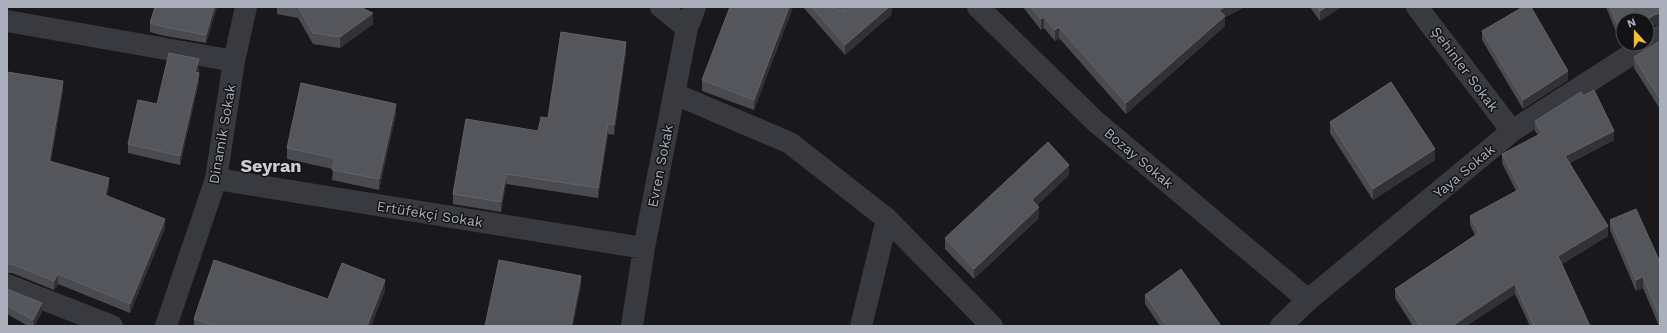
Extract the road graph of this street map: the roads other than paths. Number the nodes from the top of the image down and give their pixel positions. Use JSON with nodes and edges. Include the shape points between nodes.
{"nodes":[{"id":1,"x":246,"y":7,"type":"edge"},
{"id":2,"x":660,"y":7,"type":"edge"},
{"id":3,"x":695,"y":7,"type":"edge"},
{"id":4,"x":978,"y":7,"type":"edge"},
{"id":5,"x":1417,"y":7,"type":"edge"},
{"id":6,"x":7,"y":21,"type":"edge"},
{"id":7,"x":687,"y":28,"type":"junction"},
{"id":8,"x":1660,"y":36,"type":"edge"},
{"id":9,"x":234,"y":60,"type":"junction"},
{"id":10,"x":675,"y":94,"type":"junction"},
{"id":11,"x":1512,"y":131,"type":"junction"},
{"id":12,"x":216,"y":179,"type":"junction"},
{"id":13,"x":887,"y":219,"type":"junction"},
{"id":14,"x":644,"y":248,"type":"junction"},
{"id":15,"x":7,"y":284,"type":"edge"},
{"id":16,"x":1308,"y":300,"type":"junction"},
{"id":17,"x":88,"y":322,"type":"edge"},
{"id":18,"x":112,"y":326,"type":"edge"},
{"id":19,"x":166,"y":326,"type":"edge"},
{"id":20,"x":632,"y":326,"type":"edge"},
{"id":21,"x":861,"y":326,"type":"edge"},
{"id":22,"x":992,"y":326,"type":"edge"},
{"id":23,"x":1281,"y":326,"type":"edge"}],
"edges":[{"from":1,"to":9,"type":"street","name":"Dinamik Sokak"},
{"from":2,"to":7,"type":"street"},
{"from":3,"to":7,"type":"street","name":"Evren Sokak"},
{"from":4,"to":16,"type":"street","name":"Bozay Sokak","via":[[1095,121]]},
{"from":5,"to":11,"type":"street","name":"Şehinler Sokak"},
{"from":6,"to":9,"type":"street"},
{"from":7,"to":10,"type":"street","name":"Evren Sokak"},
{"from":8,"to":11,"type":"street","name":"Yaya Sokak"},
{"from":9,"to":12,"type":"street","name":"Dinamik Sokak"},
{"from":10,"to":13,"type":"street","via":[[790,143]]},
{"from":10,"to":14,"type":"street","name":"Evren Sokak"},
{"from":11,"to":16,"type":"street","name":"Yaya Sokak"},
{"from":12,"to":14,"type":"street","name":"Ertüfekçi Sokak"},
{"from":12,"to":19,"type":"street","name":"Dinamik Sokak"},
{"from":13,"to":21,"type":"street"},
{"from":13,"to":22,"type":"street"},
{"from":14,"to":20,"type":"street","name":"Evren Sokak"},
{"from":15,"to":17,"type":"street"},
{"from":16,"to":23,"type":"street","name":"Yaya Sokak"},
{"from":17,"to":18,"type":"street"}]}
